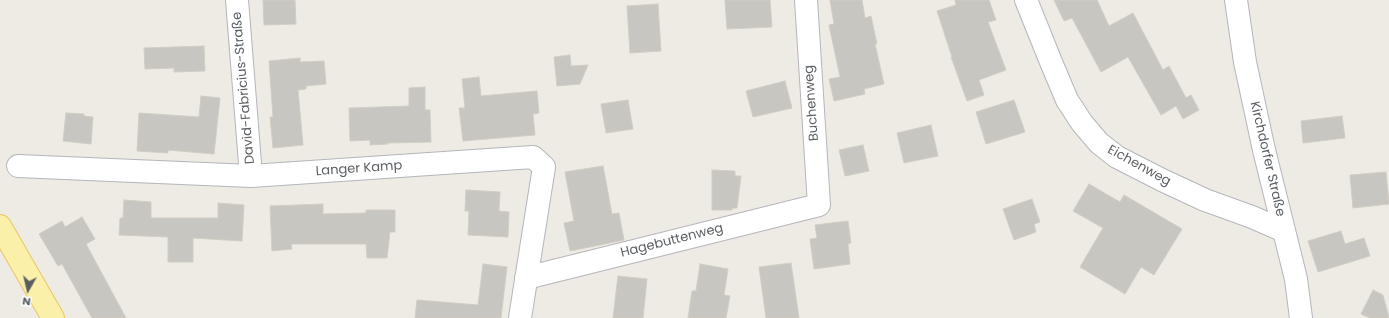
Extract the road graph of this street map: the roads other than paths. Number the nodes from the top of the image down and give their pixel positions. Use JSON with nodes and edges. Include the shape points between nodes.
{"nodes":[{"id":1,"x":237,"y":0,"type":"edge"},
{"id":2,"x":806,"y":0,"type":"edge"},
{"id":3,"x":1026,"y":0,"type":"edge"},
{"id":4,"x":1236,"y":0,"type":"edge"},
{"id":5,"x":18,"y":166,"type":"dead end"},
{"id":6,"x":251,"y":176,"type":"junction"},
{"id":7,"x":819,"y":205,"type":"joint"},
{"id":8,"x":0,"y":226,"type":"edge"},
{"id":9,"x":1284,"y":230,"type":"junction"},
{"id":10,"x":526,"y":278,"type":"junction"},
{"id":11,"x":54,"y":318,"type":"edge"},
{"id":12,"x":520,"y":318,"type":"edge"},
{"id":13,"x":1301,"y":318,"type":"edge"}],
"edges":[{"from":1,"to":6,"type":"street","name":"David-Fabricius-Straße"},
{"from":2,"to":7,"type":"street","name":"Buchenweg"},
{"from":3,"to":9,"type":"street","name":"Eichenweg","via":[[1067,100],[1082,123],[1099,142],[1117,157],[1162,180],[1205,200]]},
{"from":4,"to":9,"type":"street","name":"Kirchdorfer Straße","via":[[1245,62]]},
{"from":5,"to":6,"type":"street","name":"Langer Kamp"},
{"from":6,"to":10,"type":"street","name":"Langer Kamp","via":[[533,157],[544,167]]},
{"from":7,"to":10,"type":"street","name":"Hagebuttenweg"},
{"from":8,"to":11,"type":"main road"},
{"from":9,"to":13,"type":"street","name":"Kirchdorfer Straße","via":[[1296,279]]},
{"from":10,"to":12,"type":"street","name":"Langer Kamp"}]}
